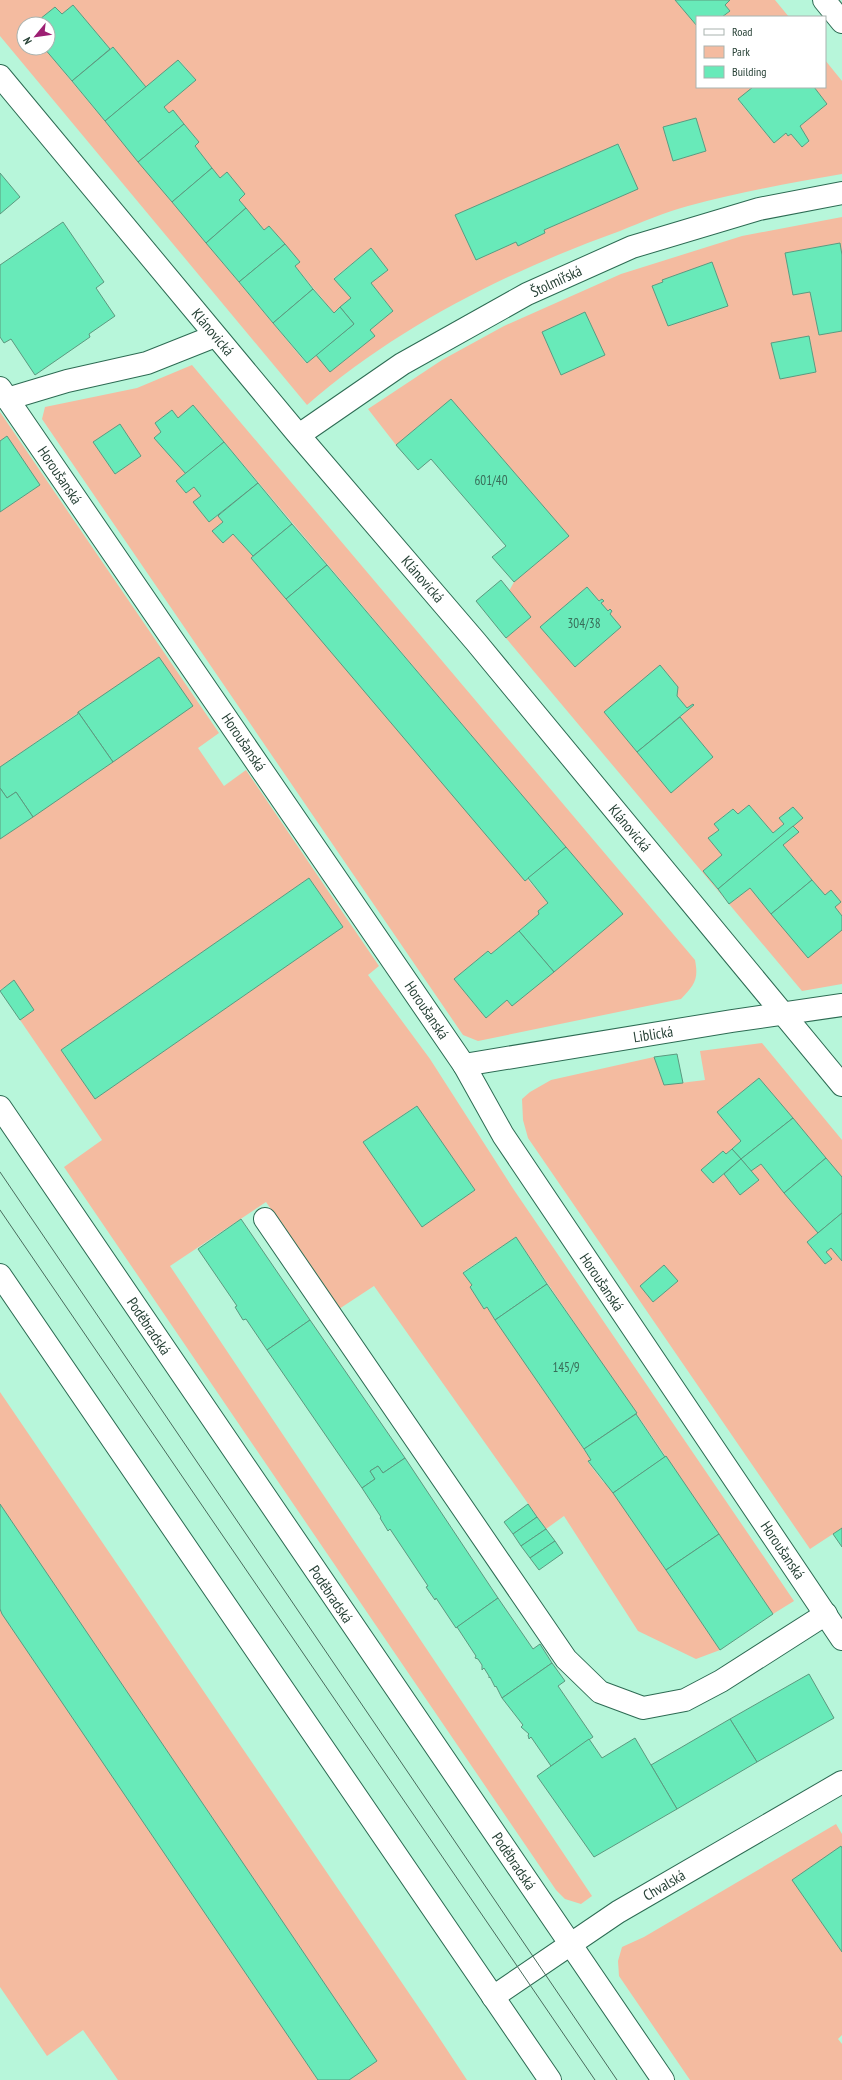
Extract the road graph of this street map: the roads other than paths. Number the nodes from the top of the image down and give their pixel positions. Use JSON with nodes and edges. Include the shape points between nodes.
{"nodes":[{"id":1,"x":824,"y":0,"type":"edge"},
{"id":2,"x":842,"y":22,"type":"edge"},
{"id":3,"x":0,"y":76,"type":"edge"},
{"id":4,"x":842,"y":193,"type":"edge"},
{"id":5,"x":215,"y":336,"type":"junction"},
{"id":6,"x":4,"y":393,"type":"edge"},
{"id":7,"x":299,"y":435,"type":"junction"},
{"id":8,"x":842,"y":1005,"type":"edge"},
{"id":9,"x":783,"y":1013,"type":"junction"},
{"id":10,"x":464,"y":1065,"type":"junction"},
{"id":11,"x":842,"y":1085,"type":"edge"},
{"id":12,"x":0,"y":1107,"type":"edge"},
{"id":13,"x":265,"y":1220,"type":"dead end"},
{"id":14,"x":0,"y":1275,"type":"edge"},
{"id":15,"x":826,"y":1614,"type":"junction"},
{"id":16,"x":842,"y":1639,"type":"edge"},
{"id":17,"x":842,"y":1782,"type":"edge"},
{"id":18,"x":570,"y":1944,"type":"junction"},
{"id":19,"x":493,"y":1997,"type":"junction"},
{"id":20,"x":550,"y":2080,"type":"edge"},
{"id":21,"x":663,"y":2080,"type":"edge"}],
"edges":[{"from":1,"to":2,"type":"street"},
{"from":3,"to":5,"type":"street","name":"Klánovická"},
{"from":4,"to":7,"type":"street","name":"Štolmířská","via":[[759,209],[632,247],[527,294],[402,364]]},
{"from":5,"to":6,"type":"street","via":[[147,363]]},
{"from":5,"to":7,"type":"street","name":"Klánovická"},
{"from":6,"to":10,"type":"street","name":"Horoušanská"},
{"from":7,"to":9,"type":"street","name":"Klánovická","via":[[476,642]]},
{"from":8,"to":9,"type":"street","name":"Liblická"},
{"from":9,"to":10,"type":"street","name":"Liblická"},
{"from":9,"to":11,"type":"street","name":"Klánovická"},
{"from":10,"to":15,"type":"street","name":"Horoušanská","via":[[503,1135]]},
{"from":12,"to":18,"type":"street","name":"Poděbradská"},
{"from":13,"to":15,"type":"street","via":[[566,1659],[600,1692],[643,1708],[686,1700],[721,1681]]},
{"from":14,"to":19,"type":"street"},
{"from":15,"to":16,"type":"street","name":"Horoušanská"},
{"from":17,"to":18,"type":"street","name":"Chvalská","via":[[618,1912]]},
{"from":18,"to":19,"type":"street","name":"Chvalská"},
{"from":18,"to":21,"type":"street","name":"Poděbradská"},
{"from":19,"to":20,"type":"street"}]}
